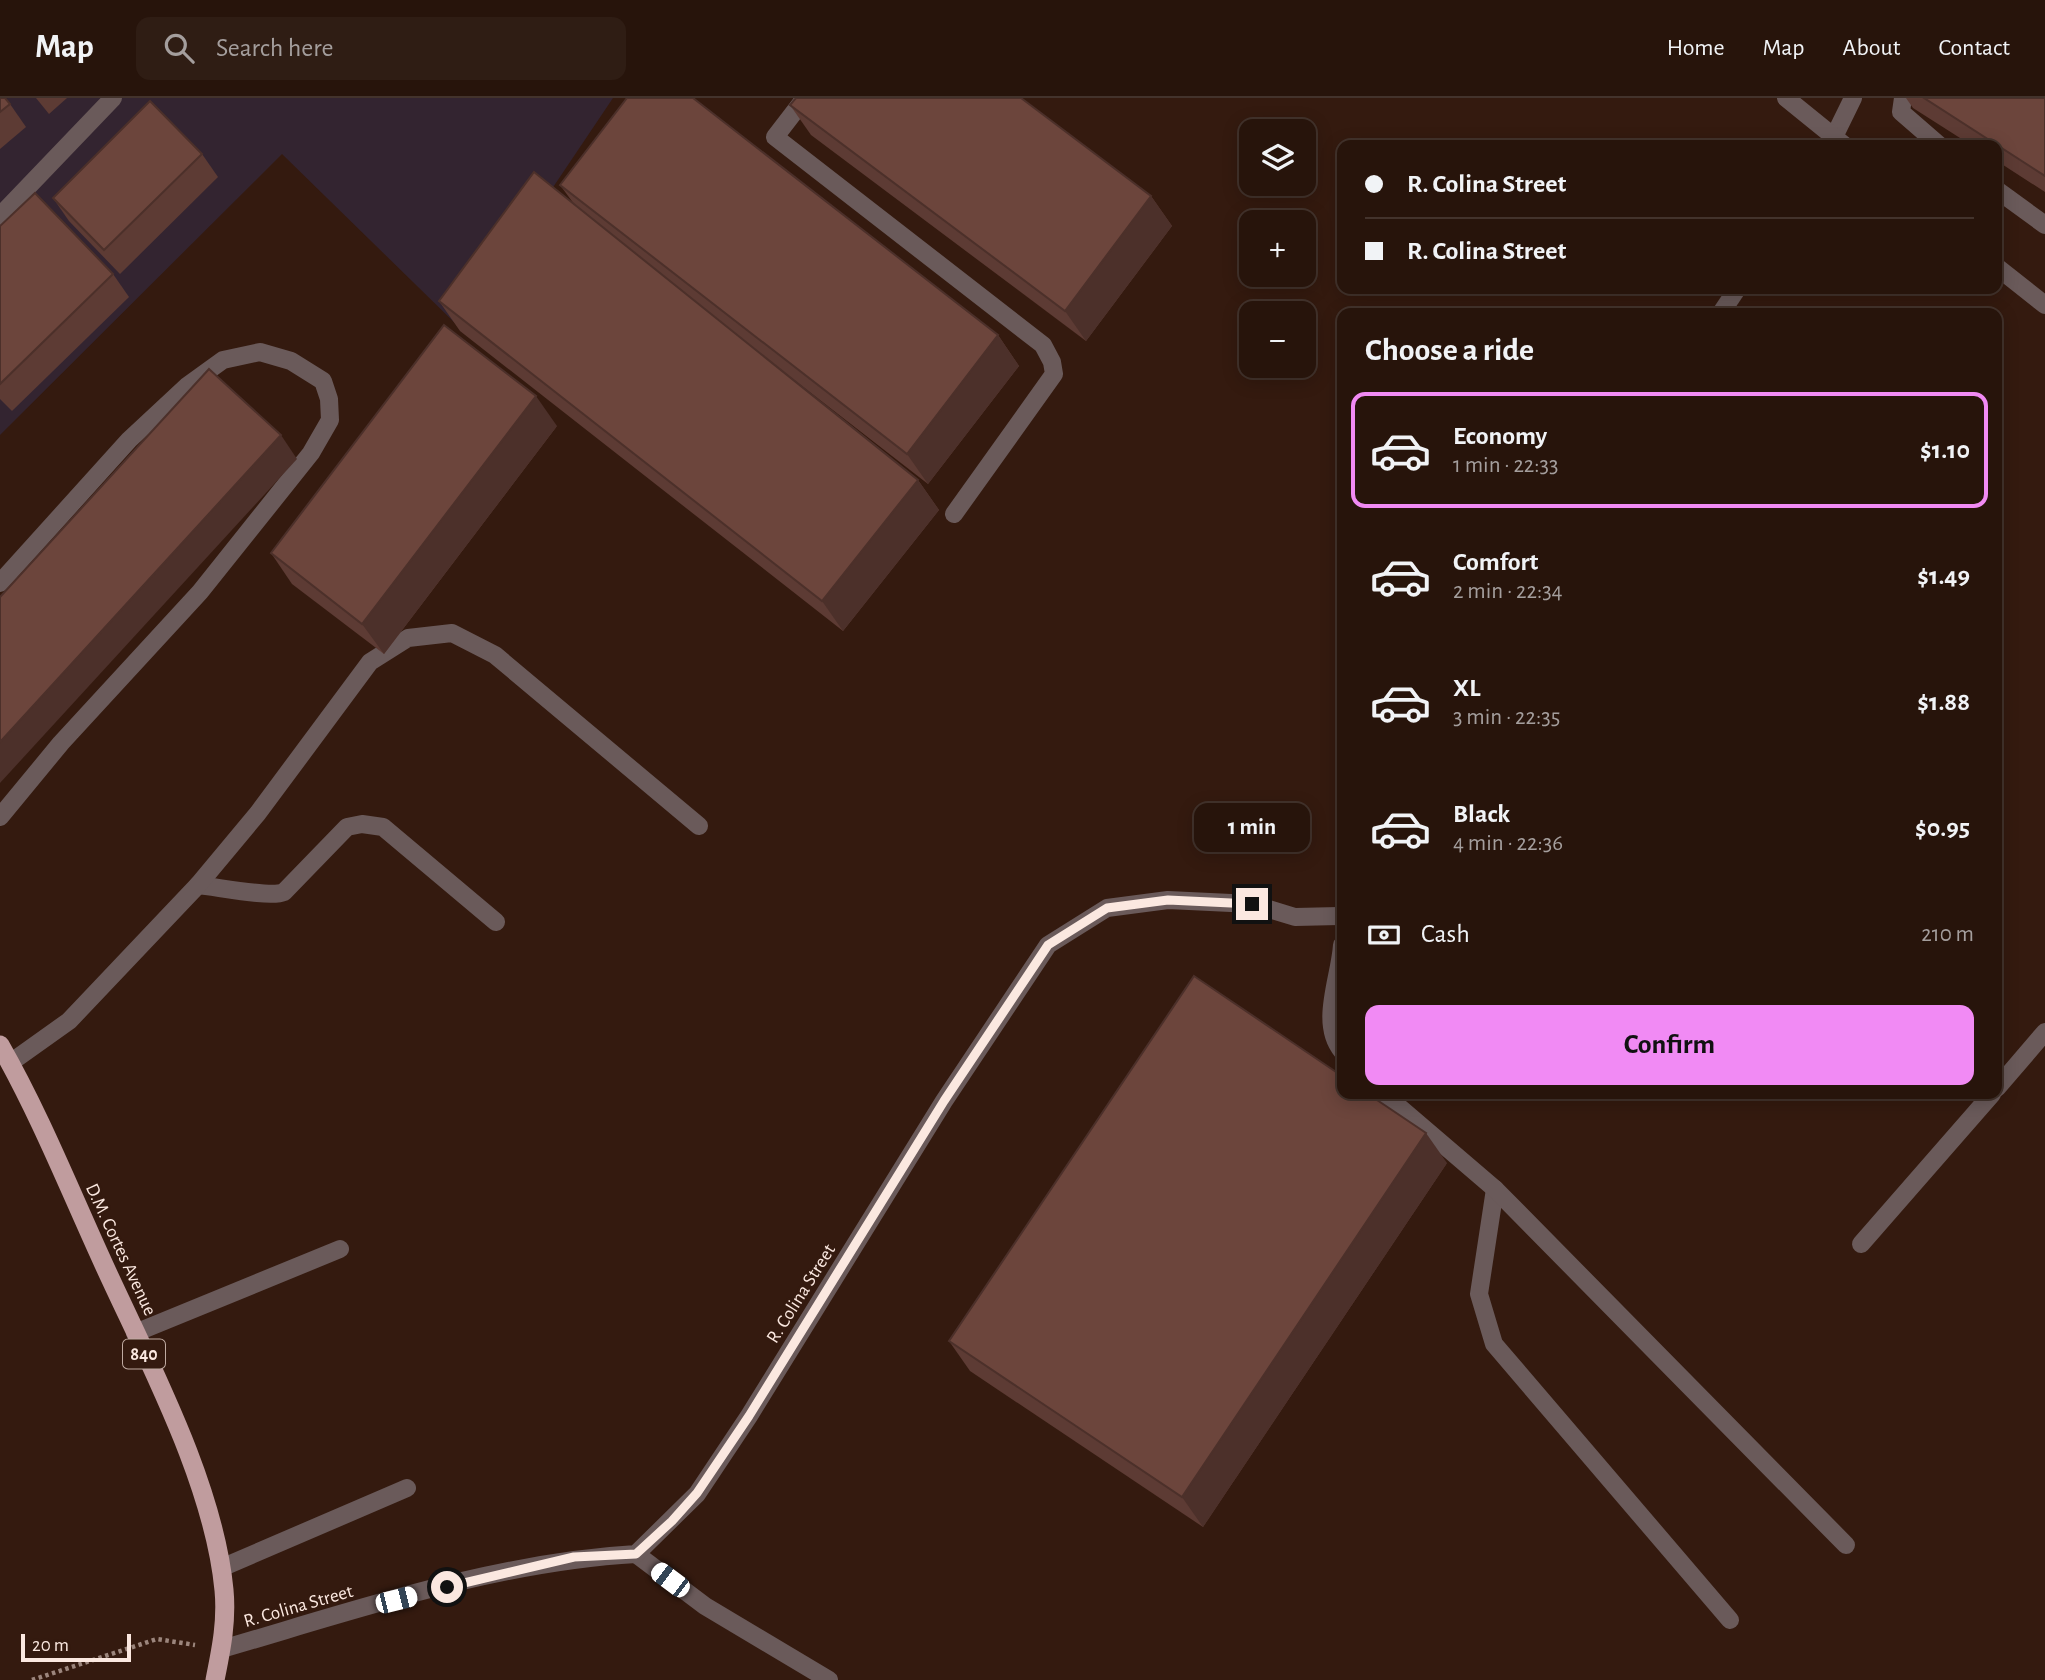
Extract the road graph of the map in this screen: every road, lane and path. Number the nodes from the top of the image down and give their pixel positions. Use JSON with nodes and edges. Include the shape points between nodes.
{"nodes":[{"id":1,"x":113,"y":98,"type":"edge"},
{"id":2,"x":805,"y":98,"type":"edge"},
{"id":3,"x":1786,"y":98,"type":"edge"},
{"id":4,"x":1853,"y":98,"type":"edge"},
{"id":5,"x":1903,"y":98,"type":"edge"},
{"id":6,"x":1833,"y":140,"type":"edge"},
{"id":7,"x":1837,"y":140,"type":"edge"},
{"id":8,"x":1933,"y":140,"type":"edge"},
{"id":9,"x":2002,"y":194,"type":"edge"},
{"id":10,"x":0,"y":216,"type":"edge"},
{"id":11,"x":2045,"y":225,"type":"edge"},
{"id":12,"x":2002,"y":271,"type":"edge"},
{"id":13,"x":2045,"y":305,"type":"edge"},
{"id":14,"x":954,"y":514,"type":"dead end"},
{"id":15,"x":0,"y":583,"type":"edge"},
{"id":16,"x":0,"y":817,"type":"edge"},
{"id":17,"x":699,"y":826,"type":"dead end"},
{"id":18,"x":198,"y":885,"type":"junction"},
{"id":19,"x":1337,"y":919,"type":"edge"},
{"id":20,"x":496,"y":922,"type":"dead end"},
{"id":21,"x":1337,"y":974,"type":"edge"},
{"id":22,"x":2045,"y":1032,"type":"edge"},
{"id":23,"x":0,"y":1045,"type":"edge"},
{"id":24,"x":1337,"y":1045,"type":"edge"},
{"id":25,"x":10,"y":1063,"type":"junction"},
{"id":26,"x":2002,"y":1082,"type":"edge"},
{"id":27,"x":1390,"y":1099,"type":"edge"},
{"id":28,"x":1988,"y":1099,"type":"edge"},
{"id":29,"x":1495,"y":1189,"type":"junction"},
{"id":30,"x":1861,"y":1244,"type":"dead end"},
{"id":31,"x":340,"y":1249,"type":"dead end"},
{"id":32,"x":135,"y":1333,"type":"junction"},
{"id":33,"x":407,"y":1488,"type":"dead end"},
{"id":34,"x":1846,"y":1545,"type":"dead end"},
{"id":35,"x":636,"y":1554,"type":"junction"},
{"id":36,"x":221,"y":1568,"type":"junction"},
{"id":37,"x":1730,"y":1619,"type":"dead end"},
{"id":38,"x":222,"y":1649,"type":"junction"},
{"id":39,"x":32,"y":1680,"type":"edge"},
{"id":40,"x":215,"y":1680,"type":"edge"},
{"id":41,"x":829,"y":1680,"type":"edge"}],
"edges":[{"from":1,"to":10,"type":"street"},
{"from":2,"to":14,"type":"street","via":[[775,137],[1043,345],[1052,362],[1054,374]]},
{"from":3,"to":6,"type":"street"},
{"from":4,"to":7,"type":"street"},
{"from":5,"to":8,"type":"street","via":[[1901,112]]},
{"from":9,"to":11,"type":"street"},
{"from":12,"to":13,"type":"street"},
{"from":15,"to":16,"type":"street","via":[[129,440],[187,386],[223,360],[260,352],[291,361],[323,381],[330,420],[311,453],[200,592],[61,743]]},
{"from":17,"to":18,"type":"street","via":[[495,655],[452,633],[408,638],[370,662],[258,813]]},
{"from":18,"to":20,"type":"street","via":[[276,896],[347,827],[362,824],[383,827]]},
{"from":18,"to":25,"type":"street","via":[[69,1021]]},
{"from":19,"to":35,"type":"street","name":"R. Colina Street","via":[[1295,917],[1252,904],[1168,900],[1107,908],[1048,945],[704,1482],[672,1521]]},
{"from":21,"to":24,"type":"street","via":[[1332,1002]]},
{"from":22,"to":26,"type":"street"},
{"from":23,"to":25,"type":"highway","name":"D.M. Cortes Avenue","number":"840"},
{"from":25,"to":32,"type":"highway","name":"D.M. Cortes Avenue","number":"840"},
{"from":27,"to":29,"type":"street"},
{"from":28,"to":30,"type":"street"},
{"from":29,"to":34,"type":"street"},
{"from":29,"to":37,"type":"street","via":[[1479,1294],[1494,1344]]},
{"from":31,"to":32,"type":"street"},
{"from":32,"to":36,"type":"highway","name":"D.M. Cortes Avenue","number":"840","via":[[181,1437],[207,1510]]},
{"from":33,"to":36,"type":"street"},
{"from":35,"to":38,"type":"street","name":"R. Colina Street","via":[[574,1557],[472,1580]]},
{"from":35,"to":41,"type":"street","via":[[705,1606]]},
{"from":36,"to":38,"type":"highway","name":"D.M. Cortes Avenue","number":"840","via":[[225,1607]]},
{"from":38,"to":39,"type":"path","via":[[157,1639]]},
{"from":38,"to":40,"type":"highway","name":"D.M. Cortes Avenue","number":"840"}]}
